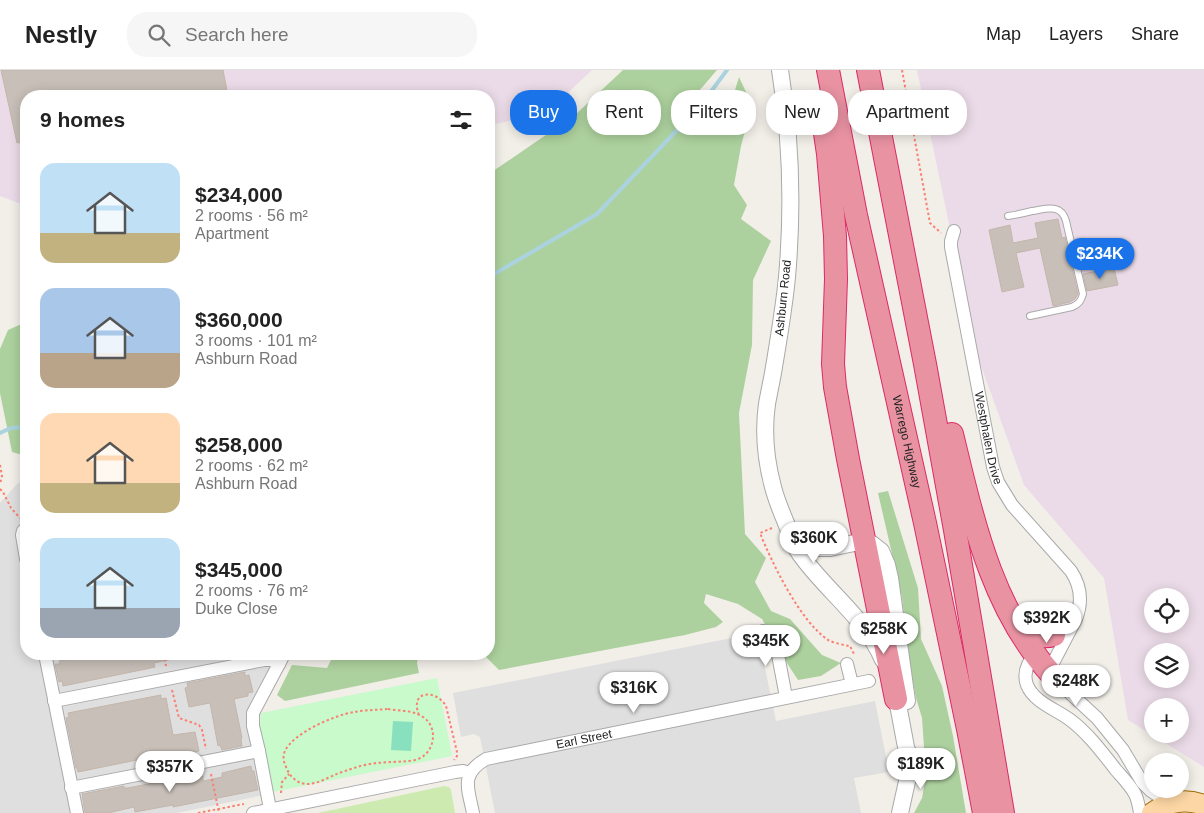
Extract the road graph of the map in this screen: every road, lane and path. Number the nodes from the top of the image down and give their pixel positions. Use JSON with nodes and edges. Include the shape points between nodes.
{"nodes":[{"id":1,"x":780,"y":70,"type":"edge"},
{"id":2,"x":814,"y":70,"type":"edge"},
{"id":3,"x":828,"y":70,"type":"edge"},
{"id":4,"x":868,"y":70,"type":"edge"},
{"id":5,"x":902,"y":70,"type":"edge"},
{"id":6,"x":1008,"y":216,"type":"dead end"},
{"id":7,"x":953,"y":236,"type":"joint"},
{"id":8,"x":1030,"y":316,"type":"dead end"},
{"id":9,"x":925,"y":364,"type":"junction"},
{"id":10,"x":0,"y":465,"type":"edge"},
{"id":11,"x":0,"y":484,"type":"edge"},
{"id":12,"x":0,"y":489,"type":"edge"},
{"id":13,"x":20,"y":519,"type":"edge"},
{"id":14,"x":785,"y":522,"type":"junction"},
{"id":15,"x":864,"y":541,"type":"junction"},
{"id":16,"x":995,"y":584,"type":"junction"},
{"id":17,"x":1076,"y":618,"type":"junction"},
{"id":18,"x":763,"y":630,"type":"dead end"},
{"id":19,"x":1054,"y":635,"type":"junction"},
{"id":20,"x":1035,"y":654,"type":"junction"},
{"id":21,"x":46,"y":660,"type":"edge"},
{"id":22,"x":165,"y":660,"type":"edge"},
{"id":23,"x":264,"y":660,"type":"edge"},
{"id":24,"x":280,"y":660,"type":"edge"},
{"id":25,"x":847,"y":664,"type":"joint"},
{"id":26,"x":1052,"y":676,"type":"junction"},
{"id":27,"x":169,"y":679,"type":"junction"},
{"id":28,"x":870,"y":681,"type":"dead end"},
{"id":29,"x":852,"y":684,"type":"junction"},
{"id":30,"x":786,"y":697,"type":"junction"},
{"id":31,"x":896,"y":699,"type":"junction"},
{"id":32,"x":54,"y":702,"type":"junction"},
{"id":33,"x":419,"y":715,"type":"junction"},
{"id":34,"x":259,"y":751,"type":"junction"},
{"id":35,"x":209,"y":761,"type":"junction"},
{"id":36,"x":453,"y":762,"type":"dead end"},
{"id":37,"x":909,"y":763,"type":"junction"},
{"id":38,"x":470,"y":773,"type":"junction"},
{"id":39,"x":288,"y":774,"type":"junction"},
{"id":40,"x":71,"y":788,"type":"junction"},
{"id":41,"x":1171,"y":802,"type":"junction"},
{"id":42,"x":274,"y":805,"type":"junction"},
{"id":43,"x":1204,"y":805,"type":"edge"},
{"id":44,"x":218,"y":809,"type":"junction"},
{"id":45,"x":77,"y":813,"type":"edge"},
{"id":46,"x":198,"y":813,"type":"edge"},
{"id":47,"x":219,"y":813,"type":"edge"},
{"id":48,"x":253,"y":813,"type":"edge"},
{"id":49,"x":473,"y":813,"type":"edge"},
{"id":50,"x":900,"y":813,"type":"edge"},
{"id":51,"x":984,"y":813,"type":"edge"},
{"id":52,"x":1003,"y":813,"type":"edge"},
{"id":53,"x":1140,"y":813,"type":"edge"},
{"id":54,"x":1152,"y":813,"type":"edge"}],
"edges":[{"from":1,"to":14,"type":"street","name":"Ashburn Road","via":[[790,178],[789,245],[781,323],[767,405],[766,440],[772,485]]},
{"from":2,"to":15,"type":"highway","via":[[828,154],[835,236],[835,387]]},
{"from":3,"to":51,"type":"highway","name":"Warrego Highway"},
{"from":4,"to":9,"type":"highway"},
{"from":5,"to":7,"type":"path","via":[[930,223]]},
{"from":6,"to":8,"type":"lane","via":[[1050,208],[1065,215],[1083,294],[1082,300],[1072,307]]},
{"from":7,"to":17,"type":"street","name":"Westphalen Drive","via":[[993,467],[1012,505],[1074,575],[1080,594]]},
{"from":9,"to":16,"type":"highway","via":[[939,382],[969,504]]},
{"from":9,"to":52,"type":"highway"},
{"from":10,"to":11,"type":"path"},
{"from":12,"to":13,"type":"path"},
{"from":14,"to":15,"type":"street","name":"Ashburn Road","via":[[802,541],[818,548]]},
{"from":14,"to":25,"type":"path","via":[[760,533],[769,554],[812,625],[829,641],[850,646],[856,658]]},
{"from":14,"to":31,"type":"street","name":"Ashburn Road","via":[[799,553],[855,616],[877,647]]},
{"from":15,"to":31,"type":"highway"},
{"from":15,"to":37,"type":"street","name":"Ashburn Road","via":[[882,551],[888,570],[908,709]]},
{"from":16,"to":19,"type":"highway","via":[[1028,630],[1040,636]]},
{"from":16,"to":20,"type":"highway","via":[[1012,619]]},
{"from":17,"to":19,"type":"street"},
{"from":17,"to":26,"type":"street","name":"Westphalen Drive","via":[[1053,663]]},
{"from":18,"to":30,"type":"street","via":[[778,654]]},
{"from":19,"to":20,"type":"street"},
{"from":20,"to":26,"type":"highway"},
{"from":20,"to":53,"type":"street","via":[[1025,673],[1030,691],[1082,730],[1135,794]]},
{"from":21,"to":32,"type":"street"},
{"from":22,"to":27,"type":"path"},
{"from":23,"to":27,"type":"street"},
{"from":24,"to":34,"type":"street","via":[[254,713],[253,726]]},
{"from":25,"to":29,"type":"street"},
{"from":26,"to":41,"type":"street","via":[[1097,718],[1150,791]]},
{"from":27,"to":32,"type":"street"},
{"from":27,"to":35,"type":"path","via":[[179,718],[199,725]]},
{"from":28,"to":29,"type":"street","name":"Earl Street"},
{"from":29,"to":30,"type":"street","name":"Earl Street"},
{"from":30,"to":38,"type":"street","name":"Earl Street","via":[[486,758]]},
{"from":31,"to":37,"type":"street","name":"Ashburn Road"},
{"from":32,"to":40,"type":"street"},
{"from":33,"to":36,"type":"path","via":[[416,705],[421,696],[431,694],[444,702],[457,752]]},
{"from":33,"to":39,"type":"path","via":[[388,709],[361,711],[317,725],[298,736],[284,752]]},
{"from":33,"to":39,"type":"path","via":[[428,722],[433,740],[426,755],[420,759],[380,762],[341,772],[316,783],[298,782]]},
{"from":34,"to":35,"type":"street"},
{"from":34,"to":42,"type":"street"},
{"from":35,"to":40,"type":"street"},
{"from":35,"to":44,"type":"path"},
{"from":37,"to":50,"type":"street","name":"Ashburn Road"},
{"from":38,"to":42,"type":"street","via":[[455,772]]},
{"from":38,"to":49,"type":"street","via":[[468,789]]},
{"from":39,"to":42,"type":"path"},
{"from":40,"to":45,"type":"street"},
{"from":41,"to":43,"type":"main road","via":[[1183,800]]},
{"from":41,"to":54,"type":"main road"},
{"from":42,"to":44,"type":"path"},
{"from":42,"to":48,"type":"street"},
{"from":44,"to":46,"type":"path"},
{"from":44,"to":47,"type":"path"}]}
